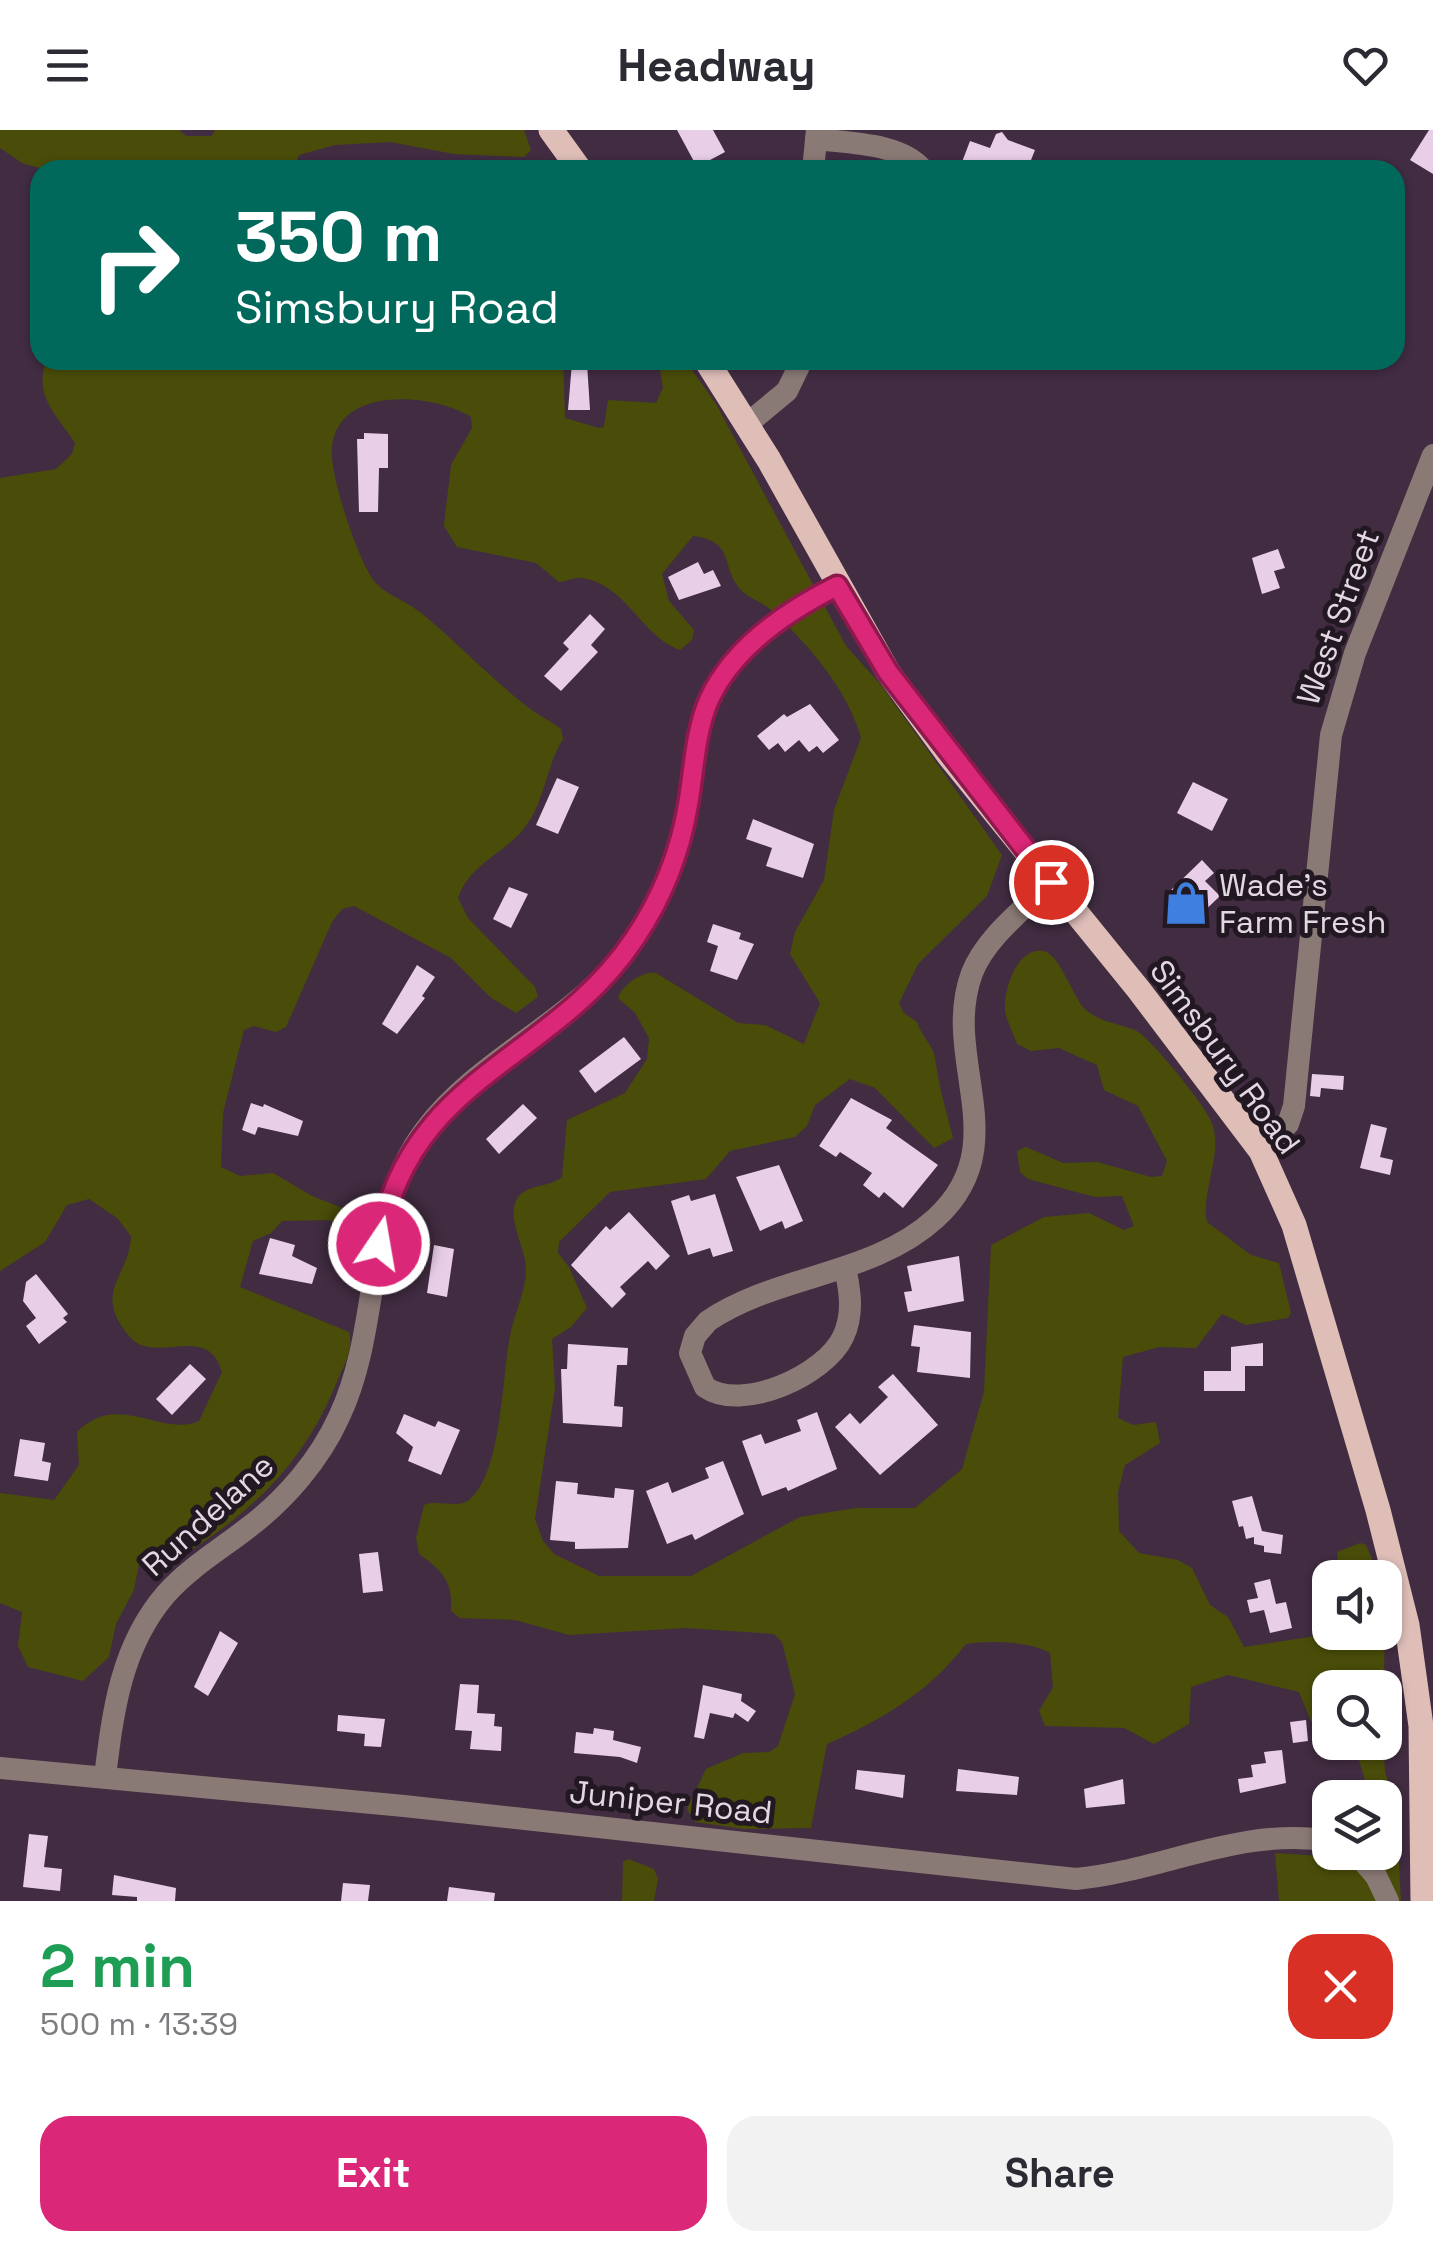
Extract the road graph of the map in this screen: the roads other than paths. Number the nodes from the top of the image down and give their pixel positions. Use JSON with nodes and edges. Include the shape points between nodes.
{"nodes":[{"id":1,"x":551,"y":130,"type":"edge"},
{"id":2,"x":816,"y":135,"type":"edge"},
{"id":3,"x":573,"y":160,"type":"edge"},
{"id":4,"x":814,"y":160,"type":"edge"},
{"id":5,"x":910,"y":160,"type":"edge"},
{"id":6,"x":712,"y":370,"type":"edge"},
{"id":7,"x":797,"y":370,"type":"edge"},
{"id":8,"x":746,"y":424,"type":"junction"},
{"id":9,"x":1433,"y":456,"type":"edge"},
{"id":10,"x":837,"y":586,"type":"junction"},
{"id":11,"x":1051,"y":882,"type":"junction"},
{"id":12,"x":1261,"y":1151,"type":"junction"},
{"id":13,"x":845,"y":1267,"type":"junction"},
{"id":14,"x":1427,"y":1727,"type":"edge"},
{"id":15,"x":0,"y":1768,"type":"edge"},
{"id":16,"x":106,"y":1777,"type":"junction"},
{"id":17,"x":1312,"y":1840,"type":"edge"},
{"id":18,"x":1371,"y":1870,"type":"edge"},
{"id":19,"x":1388,"y":1901,"type":"edge"},
{"id":20,"x":1424,"y":1901,"type":"edge"}],
"edges":[{"from":1,"to":3,"type":"main road"},
{"from":2,"to":4,"type":"street"},
{"from":2,"to":5,"type":"street"},
{"from":6,"to":8,"type":"main road","name":"Simsbury Road"},
{"from":7,"to":8,"type":"street","via":[[786,391]]},
{"from":8,"to":10,"type":"main road","name":"Simsbury Road"},
{"from":9,"to":12,"type":"street","name":"West Street","via":[[1338,707],[1322,794],[1294,1106],[1288,1124]]},
{"from":10,"to":11,"type":"main road","name":"Simsbury Road","via":[[898,686]]},
{"from":10,"to":16,"type":"street","name":"Rundelane","via":[[775,623],[720,682],[701,726],[671,870],[636,938],[608,974],[464,1090],[414,1145],[384,1213],[364,1349],[340,1417],[277,1503],[167,1592],[147,1620],[120,1683]]},
{"from":11,"to":12,"type":"main road","name":"Simsbury Road"},
{"from":11,"to":13,"type":"street","via":[[993,940],[972,974],[964,1041],[977,1126],[962,1181],[927,1226]]},
{"from":12,"to":14,"type":"main road","name":"Simsbury Road","via":[[1294,1224],[1378,1510]]},
{"from":13,"to":13,"type":"street","via":[[704,1325],[690,1353],[705,1388],[742,1395],[820,1363],[847,1324]]},
{"from":14,"to":20,"type":"main road","name":"Simsbury Road"},
{"from":15,"to":16,"type":"street","name":"Juniper Road"},
{"from":16,"to":17,"type":"street","name":"Juniper Road","via":[[1076,1879],[1268,1837]]},
{"from":18,"to":19,"type":"street"}]}
